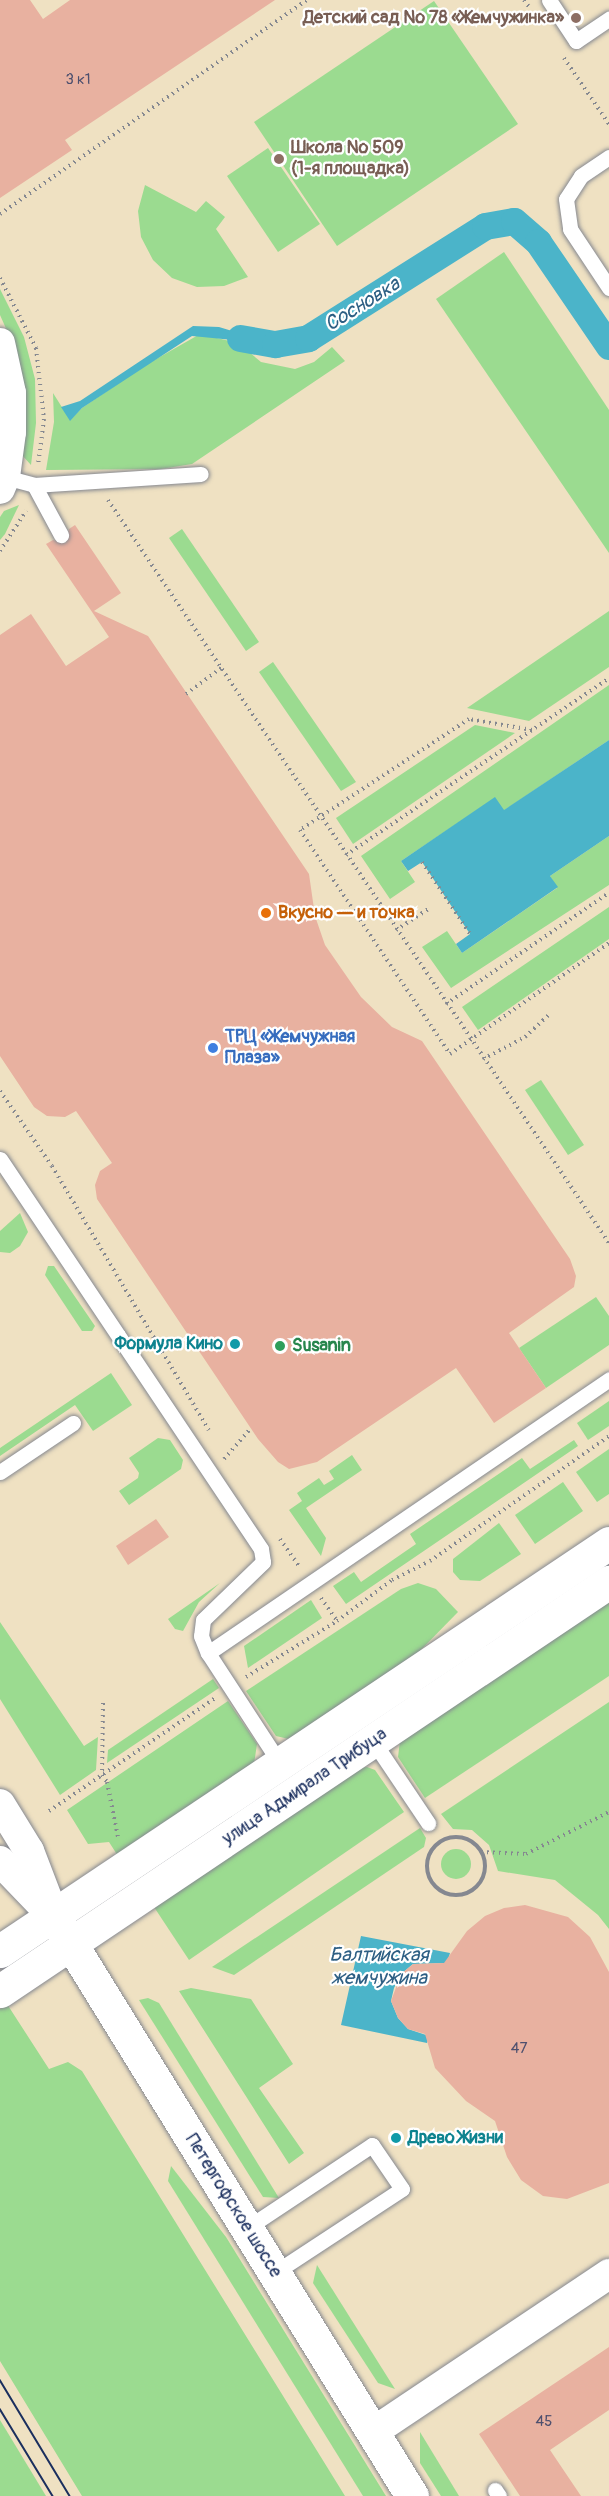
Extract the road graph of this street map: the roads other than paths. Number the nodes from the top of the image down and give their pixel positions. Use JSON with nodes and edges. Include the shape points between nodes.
{"nodes":[{"id":1,"x":549,"y":0,"type":"edge"},
{"id":2,"x":609,"y":19,"type":"edge"},
{"id":3,"x":609,"y":157,"type":"edge"},
{"id":4,"x":609,"y":288,"type":"edge"},
{"id":5,"x":0,"y":343,"type":"edge"},
{"id":6,"x":201,"y":474,"type":"dead end"},
{"id":7,"x":3,"y":483,"type":"edge"},
{"id":8,"x":34,"y":485,"type":"junction"},
{"id":9,"x":61,"y":535,"type":"dead end"},
{"id":10,"x":0,"y":1159,"type":"edge"},
{"id":11,"x":609,"y":1379,"type":"edge"},
{"id":12,"x":73,"y":1423,"type":"dead end"},
{"id":13,"x":0,"y":1472,"type":"edge"},
{"id":14,"x":609,"y":1542,"type":"edge"},
{"id":15,"x":609,"y":1582,"type":"edge"},
{"id":16,"x":207,"y":1653,"type":"junction"},
{"id":17,"x":373,"y":1741,"type":"junction"},
{"id":18,"x":280,"y":1763,"type":"junction"},
{"id":19,"x":299,"y":1791,"type":"junction"},
{"id":20,"x":0,"y":1804,"type":"edge"},
{"id":21,"x":428,"y":1822,"type":"dead end"},
{"id":22,"x":0,"y":1861,"type":"edge"},
{"id":23,"x":54,"y":1916,"type":"junction"},
{"id":24,"x":71,"y":1944,"type":"junction"},
{"id":25,"x":0,"y":1951,"type":"edge"},
{"id":26,"x":0,"y":1991,"type":"edge"},
{"id":27,"x":247,"y":2228,"type":"junction"},
{"id":28,"x":274,"y":2272,"type":"junction"},
{"id":29,"x":609,"y":2274,"type":"edge"},
{"id":30,"x":373,"y":2432,"type":"junction"},
{"id":31,"x":412,"y":2496,"type":"edge"}],
"edges":[{"from":1,"to":2,"type":"lane","via":[[576,41]]},
{"from":3,"to":4,"type":"lane","via":[[581,176],[567,199],[570,229]]},
{"from":5,"to":7,"type":"street","via":[[11,393]]},
{"from":6,"to":8,"type":"lane"},
{"from":7,"to":8,"type":"lane"},
{"from":8,"to":9,"type":"lane"},
{"from":10,"to":16,"type":"lane","via":[[261,1549],[263,1562],[203,1620],[201,1636]]},
{"from":11,"to":16,"type":"lane"},
{"from":12,"to":13,"type":"lane"},
{"from":14,"to":18,"type":"street","name":"улица Адмирала Трибуца"},
{"from":15,"to":17,"type":"street","name":"улица Адмирала Трибуца"},
{"from":16,"to":18,"type":"lane"},
{"from":17,"to":19,"type":"street","name":"улица Адмирала Трибуца"},
{"from":17,"to":21,"type":"lane"},
{"from":18,"to":19,"type":"lane"},
{"from":18,"to":23,"type":"street","name":"улица Адмирала Трибуца"},
{"from":19,"to":24,"type":"street","name":"улица Адмирала Трибуца"},
{"from":20,"to":23,"type":"street","name":"Петергофское шоссе","via":[[29,1851]]},
{"from":22,"to":23,"type":"street","name":"Петергофское шоссе"},
{"from":23,"to":24,"type":"street","name":"Петергофское шоссе"},
{"from":23,"to":25,"type":"street","name":"улица Адмирала Трибуца"},
{"from":24,"to":26,"type":"street","name":"улица Адмирала Трибуца"},
{"from":24,"to":27,"type":"street","name":"Петергофское шоссе"},
{"from":27,"to":28,"type":"street","name":"Петергофское шоссе"},
{"from":27,"to":28,"type":"lane","via":[[372,2145],[402,2189]]},
{"from":28,"to":30,"type":"street","name":"Петергофское шоссе"},
{"from":29,"to":30,"type":"street"},
{"from":30,"to":31,"type":"street","name":"Петергофское шоссе"}]}
